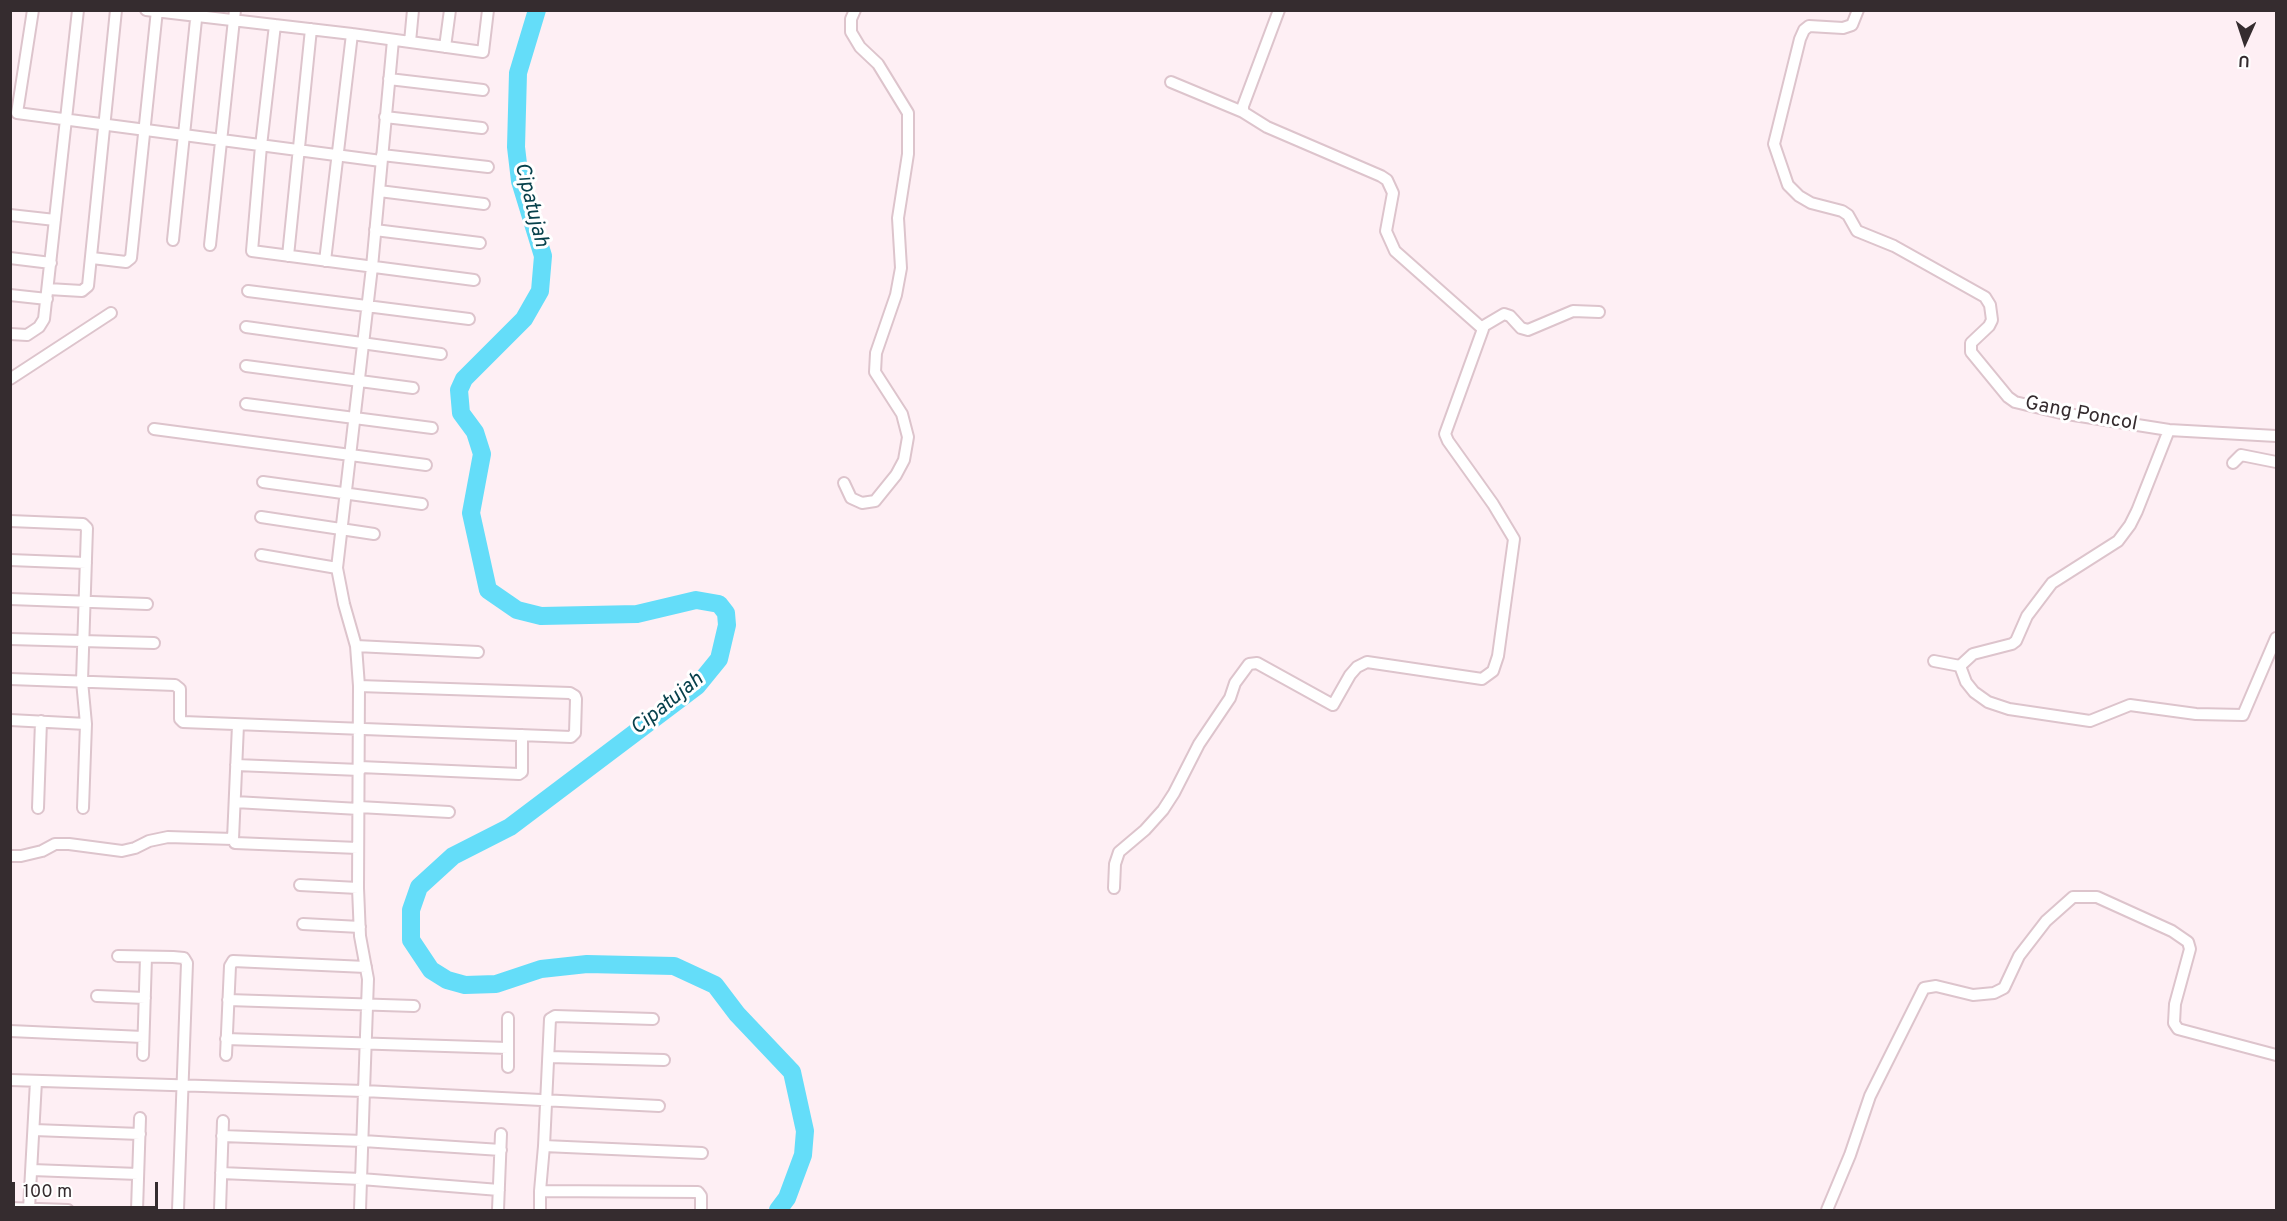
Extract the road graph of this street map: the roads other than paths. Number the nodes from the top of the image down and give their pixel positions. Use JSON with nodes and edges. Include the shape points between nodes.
{"nodes":[{"id":1,"x":33,"y":10,"type":"edge"},
{"id":2,"x":78,"y":10,"type":"edge"},
{"id":3,"x":116,"y":10,"type":"edge"},
{"id":4,"x":413,"y":10,"type":"edge"},
{"id":5,"x":450,"y":10,"type":"edge"},
{"id":6,"x":488,"y":10,"type":"edge"},
{"id":7,"x":855,"y":10,"type":"edge"},
{"id":8,"x":1279,"y":10,"type":"edge"},
{"id":9,"x":1858,"y":10,"type":"edge"},
{"id":10,"x":153,"y":11,"type":"edge"},
{"id":11,"x":196,"y":13,"type":"edge"},
{"id":12,"x":235,"y":15,"type":"edge"},
{"id":13,"x":275,"y":25,"type":"junction"},
{"id":14,"x":311,"y":29,"type":"junction"},
{"id":15,"x":352,"y":34,"type":"junction"},
{"id":16,"x":393,"y":40,"type":"junction"},
{"id":17,"x":410,"y":42,"type":"junction"},
{"id":18,"x":445,"y":47,"type":"junction"},
{"id":19,"x":389,"y":79,"type":"junction"},
{"id":20,"x":1171,"y":82,"type":"dead end"},
{"id":21,"x":483,"y":90,"type":"dead end"},
{"id":22,"x":1243,"y":112,"type":"junction"},
{"id":23,"x":14,"y":113,"type":"edge"},
{"id":24,"x":386,"y":117,"type":"junction"},
{"id":25,"x":66,"y":121,"type":"junction"},
{"id":26,"x":105,"y":126,"type":"junction"},
{"id":27,"x":482,"y":128,"type":"dead end"},
{"id":28,"x":144,"y":131,"type":"junction"},
{"id":29,"x":183,"y":136,"type":"junction"},
{"id":30,"x":222,"y":141,"type":"junction"},
{"id":31,"x":261,"y":146,"type":"junction"},
{"id":32,"x":299,"y":151,"type":"junction"},
{"id":33,"x":338,"y":156,"type":"junction"},
{"id":34,"x":381,"y":158,"type":"junction"},
{"id":35,"x":488,"y":167,"type":"dead end"},
{"id":36,"x":379,"y":191,"type":"junction"},
{"id":37,"x":484,"y":204,"type":"dead end"},
{"id":38,"x":10,"y":216,"type":"edge"},
{"id":39,"x":55,"y":220,"type":"junction"},
{"id":40,"x":375,"y":230,"type":"junction"},
{"id":41,"x":173,"y":240,"type":"dead end"},
{"id":42,"x":480,"y":243,"type":"dead end"},
{"id":43,"x":210,"y":245,"type":"dead end"},
{"id":44,"x":288,"y":256,"type":"junction"},
{"id":45,"x":10,"y":258,"type":"edge"},
{"id":46,"x":92,"y":258,"type":"junction"},
{"id":47,"x":325,"y":261,"type":"junction"},
{"id":48,"x":51,"y":263,"type":"junction"},
{"id":49,"x":372,"y":267,"type":"junction"},
{"id":50,"x":474,"y":280,"type":"dead end"},
{"id":51,"x":248,"y":291,"type":"dead end"},
{"id":52,"x":47,"y":294,"type":"junction"},
{"id":53,"x":10,"y":295,"type":"edge"},
{"id":54,"x":368,"y":306,"type":"junction"},
{"id":55,"x":1599,"y":312,"type":"dead end"},
{"id":56,"x":111,"y":313,"type":"dead end"},
{"id":57,"x":469,"y":319,"type":"dead end"},
{"id":58,"x":246,"y":327,"type":"dead end"},
{"id":59,"x":1482,"y":327,"type":"junction"},
{"id":60,"x":10,"y":334,"type":"edge"},
{"id":61,"x":363,"y":343,"type":"junction"},
{"id":62,"x":441,"y":354,"type":"dead end"},
{"id":63,"x":246,"y":366,"type":"dead end"},
{"id":64,"x":10,"y":379,"type":"edge"},
{"id":65,"x":359,"y":381,"type":"junction"},
{"id":66,"x":413,"y":388,"type":"dead end"},
{"id":67,"x":246,"y":404,"type":"dead end"},
{"id":68,"x":355,"y":418,"type":"junction"},
{"id":69,"x":432,"y":428,"type":"dead end"},
{"id":70,"x":154,"y":429,"type":"dead end"},
{"id":71,"x":2169,"y":430,"type":"junction"},
{"id":72,"x":2277,"y":436,"type":"edge"},
{"id":73,"x":350,"y":455,"type":"junction"},
{"id":74,"x":2277,"y":462,"type":"edge"},
{"id":75,"x":2233,"y":463,"type":"dead end"},
{"id":76,"x":426,"y":465,"type":"dead end"},
{"id":77,"x":263,"y":482,"type":"dead end"},
{"id":78,"x":844,"y":483,"type":"dead end"},
{"id":79,"x":346,"y":493,"type":"junction"},
{"id":80,"x":422,"y":504,"type":"dead end"},
{"id":81,"x":261,"y":517,"type":"dead end"},
{"id":82,"x":10,"y":522,"type":"edge"},
{"id":83,"x":342,"y":529,"type":"junction"},
{"id":84,"x":374,"y":534,"type":"dead end"},
{"id":85,"x":261,"y":555,"type":"dead end"},
{"id":86,"x":10,"y":560,"type":"edge"},
{"id":87,"x":86,"y":563,"type":"junction"},
{"id":88,"x":337,"y":568,"type":"junction"},
{"id":89,"x":10,"y":599,"type":"edge"},
{"id":90,"x":85,"y":602,"type":"junction"},
{"id":91,"x":147,"y":604,"type":"dead end"},
{"id":92,"x":2277,"y":638,"type":"edge"},
{"id":93,"x":10,"y":639,"type":"edge"},
{"id":94,"x":83,"y":641,"type":"junction"},
{"id":95,"x":154,"y":643,"type":"dead end"},
{"id":96,"x":356,"y":646,"type":"junction"},
{"id":97,"x":478,"y":652,"type":"dead end"},
{"id":98,"x":1934,"y":661,"type":"dead end"},
{"id":99,"x":1960,"y":666,"type":"junction"},
{"id":100,"x":10,"y":679,"type":"edge"},
{"id":101,"x":82,"y":681,"type":"junction"},
{"id":102,"x":358,"y":686,"type":"junction"},
{"id":103,"x":10,"y":720,"type":"edge"},
{"id":104,"x":41,"y":721,"type":"junction"},
{"id":105,"x":86,"y":724,"type":"junction"},
{"id":106,"x":238,"y":725,"type":"junction"},
{"id":107,"x":359,"y":729,"type":"junction"},
{"id":108,"x":522,"y":735,"type":"junction"},
{"id":109,"x":236,"y":765,"type":"junction"},
{"id":110,"x":360,"y":769,"type":"junction"},
{"id":111,"x":235,"y":802,"type":"junction"},
{"id":112,"x":83,"y":807,"type":"dead end"},
{"id":113,"x":38,"y":808,"type":"dead end"},
{"id":114,"x":359,"y":808,"type":"junction"},
{"id":115,"x":449,"y":812,"type":"dead end"},
{"id":116,"x":233,"y":839,"type":"junction"},
{"id":117,"x":358,"y":848,"type":"junction"},
{"id":118,"x":10,"y":856,"type":"edge"},
{"id":119,"x":300,"y":885,"type":"dead end"},
{"id":120,"x":358,"y":888,"type":"junction"},
{"id":121,"x":1114,"y":888,"type":"dead end"},
{"id":122,"x":303,"y":924,"type":"dead end"},
{"id":123,"x":360,"y":927,"type":"junction"},
{"id":124,"x":118,"y":956,"type":"dead end"},
{"id":125,"x":146,"y":957,"type":"junction"},
{"id":126,"x":366,"y":967,"type":"junction"},
{"id":127,"x":97,"y":996,"type":"dead end"},
{"id":128,"x":145,"y":998,"type":"junction"},
{"id":129,"x":228,"y":1000,"type":"junction"},
{"id":130,"x":368,"y":1004,"type":"junction"},
{"id":131,"x":414,"y":1006,"type":"dead end"},
{"id":132,"x":508,"y":1017,"type":"dead end"},
{"id":133,"x":653,"y":1019,"type":"dead end"},
{"id":134,"x":10,"y":1031,"type":"edge"},
{"id":135,"x":143,"y":1037,"type":"junction"},
{"id":136,"x":226,"y":1039,"type":"junction"},
{"id":137,"x":367,"y":1045,"type":"junction"},
{"id":138,"x":508,"y":1048,"type":"junction"},
{"id":139,"x":143,"y":1055,"type":"dead end"},
{"id":140,"x":226,"y":1055,"type":"dead end"},
{"id":141,"x":2277,"y":1055,"type":"edge"},
{"id":142,"x":549,"y":1057,"type":"junction"},
{"id":143,"x":664,"y":1060,"type":"dead end"},
{"id":144,"x":508,"y":1068,"type":"dead end"},
{"id":145,"x":10,"y":1080,"type":"edge"},
{"id":146,"x":36,"y":1081,"type":"junction"},
{"id":147,"x":183,"y":1084,"type":"junction"},
{"id":148,"x":364,"y":1091,"type":"junction"},
{"id":149,"x":547,"y":1100,"type":"junction"},
{"id":150,"x":659,"y":1106,"type":"dead end"},
{"id":151,"x":140,"y":1119,"type":"dead end"},
{"id":152,"x":223,"y":1120,"type":"dead end"},
{"id":153,"x":34,"y":1130,"type":"junction"},
{"id":154,"x":140,"y":1134,"type":"junction"},
{"id":155,"x":501,"y":1134,"type":"dead end"},
{"id":156,"x":222,"y":1136,"type":"junction"},
{"id":157,"x":363,"y":1141,"type":"junction"},
{"id":158,"x":544,"y":1146,"type":"junction"},
{"id":159,"x":501,"y":1150,"type":"junction"},
{"id":160,"x":702,"y":1153,"type":"dead end"},
{"id":161,"x":32,"y":1170,"type":"junction"},
{"id":162,"x":221,"y":1173,"type":"junction"},
{"id":163,"x":138,"y":1174,"type":"junction"},
{"id":164,"x":361,"y":1179,"type":"junction"},
{"id":165,"x":499,"y":1191,"type":"junction"},
{"id":166,"x":540,"y":1191,"type":"junction"},
{"id":167,"x":10,"y":1208,"type":"edge"},
{"id":168,"x":29,"y":1209,"type":"junction"},
{"id":169,"x":68,"y":1210,"type":"edge"},
{"id":170,"x":136,"y":1210,"type":"edge"},
{"id":171,"x":178,"y":1210,"type":"edge"},
{"id":172,"x":220,"y":1210,"type":"edge"},
{"id":173,"x":360,"y":1210,"type":"edge"},
{"id":174,"x":498,"y":1210,"type":"edge"},
{"id":175,"x":540,"y":1210,"type":"edge"},
{"id":176,"x":701,"y":1210,"type":"edge"},
{"id":177,"x":1827,"y":1210,"type":"edge"}],
"edges":[{"from":1,"to":23,"type":"street"},
{"from":2,"to":25,"type":"street"},
{"from":3,"to":26,"type":"street"},
{"from":4,"to":17,"type":"street"},
{"from":5,"to":18,"type":"street"},
{"from":6,"to":18,"type":"street","via":[[483,52]]},
{"from":7,"to":78,"type":"street","via":[[851,32],[878,64],[908,113],[908,154],[898,218],[901,268],[876,353],[875,372],[902,414],[908,437],[900,468],[875,501],[862,503],[851,498]]},
{"from":8,"to":22,"type":"street"},
{"from":9,"to":71,"type":"street","name":"Gang Poncol","via":[[1852,25],[1815,25],[1804,30],[1774,144],[1788,185],[1811,203],[1842,211],[1857,231],[1894,246],[1989,301],[1991,322],[1971,343],[1971,350],[2012,400],[2061,413]]},
{"from":10,"to":11,"type":"street"},
{"from":10,"to":28,"type":"street"},
{"from":11,"to":12,"type":"street"},
{"from":11,"to":29,"type":"street"},
{"from":12,"to":13,"type":"street"},
{"from":12,"to":30,"type":"street"},
{"from":13,"to":14,"type":"street"},
{"from":13,"to":31,"type":"street"},
{"from":14,"to":15,"type":"street"},
{"from":14,"to":32,"type":"street"},
{"from":15,"to":16,"type":"street"},
{"from":15,"to":33,"type":"street"},
{"from":16,"to":17,"type":"street"},
{"from":16,"to":19,"type":"street"},
{"from":17,"to":18,"type":"street"},
{"from":19,"to":21,"type":"street"},
{"from":19,"to":24,"type":"street"},
{"from":20,"to":22,"type":"street"},
{"from":22,"to":59,"type":"street","via":[[1267,127],[1387,180],[1393,193],[1386,231],[1395,251]]},
{"from":23,"to":25,"type":"street"},
{"from":24,"to":27,"type":"street"},
{"from":24,"to":34,"type":"street"},
{"from":25,"to":26,"type":"street"},
{"from":25,"to":39,"type":"street"},
{"from":26,"to":28,"type":"street"},
{"from":26,"to":46,"type":"street"},
{"from":28,"to":29,"type":"street"},
{"from":28,"to":46,"type":"street","via":[[130,258],[126,262]]},
{"from":29,"to":30,"type":"street"},
{"from":29,"to":41,"type":"street"},
{"from":30,"to":31,"type":"street"},
{"from":30,"to":43,"type":"street"},
{"from":31,"to":32,"type":"street"},
{"from":31,"to":44,"type":"street","via":[[251,250]]},
{"from":32,"to":33,"type":"street"},
{"from":32,"to":44,"type":"street"},
{"from":33,"to":34,"type":"street"},
{"from":33,"to":47,"type":"street"},
{"from":34,"to":35,"type":"street"},
{"from":34,"to":36,"type":"street"},
{"from":36,"to":37,"type":"street"},
{"from":36,"to":40,"type":"street"},
{"from":38,"to":39,"type":"street"},
{"from":39,"to":48,"type":"street"},
{"from":40,"to":42,"type":"street"},
{"from":40,"to":49,"type":"street"},
{"from":44,"to":47,"type":"street"},
{"from":45,"to":48,"type":"street"},
{"from":46,"to":52,"type":"street","via":[[86,289]]},
{"from":47,"to":49,"type":"street"},
{"from":48,"to":52,"type":"street"},
{"from":49,"to":50,"type":"street"},
{"from":49,"to":54,"type":"street"},
{"from":51,"to":54,"type":"street"},
{"from":52,"to":53,"type":"street"},
{"from":52,"to":60,"type":"street","via":[[39,327],[25,336]]},
{"from":54,"to":57,"type":"street"},
{"from":54,"to":61,"type":"street"},
{"from":55,"to":59,"type":"street","via":[[1573,311],[1528,330],[1504,314]]},
{"from":56,"to":64,"type":"street"},
{"from":58,"to":61,"type":"street"},
{"from":59,"to":121,"type":"street","via":[[1445,434],[1514,539],[1493,671],[1482,679],[1367,662],[1350,675],[1333,705],[1257,663],[1249,664],[1163,810],[1119,852],[1114,864]]},
{"from":61,"to":62,"type":"street"},
{"from":61,"to":65,"type":"street"},
{"from":63,"to":65,"type":"street"},
{"from":65,"to":66,"type":"street"},
{"from":65,"to":68,"type":"street"},
{"from":67,"to":68,"type":"street"},
{"from":68,"to":69,"type":"street"},
{"from":68,"to":73,"type":"street"},
{"from":70,"to":73,"type":"street"},
{"from":71,"to":72,"type":"street","name":"Gang Poncol"},
{"from":71,"to":99,"type":"street","via":[[2130,525],[2118,541],[2052,584],[2027,615],[2016,641],[1972,654]]},
{"from":73,"to":76,"type":"street"},
{"from":73,"to":79,"type":"street"},
{"from":74,"to":75,"type":"street","via":[[2241,454]]},
{"from":77,"to":79,"type":"street"},
{"from":79,"to":80,"type":"street"},
{"from":79,"to":83,"type":"street"},
{"from":81,"to":83,"type":"street"},
{"from":82,"to":87,"type":"street","via":[[84,524]]},
{"from":83,"to":84,"type":"street"},
{"from":83,"to":88,"type":"street"},
{"from":85,"to":88,"type":"street"},
{"from":86,"to":87,"type":"street"},
{"from":87,"to":90,"type":"street"},
{"from":88,"to":96,"type":"street"},
{"from":89,"to":90,"type":"street"},
{"from":90,"to":91,"type":"street"},
{"from":90,"to":94,"type":"street"},
{"from":92,"to":99,"type":"street","via":[[2242,716],[2130,705],[2090,721],[2009,709],[1974,692]]},
{"from":93,"to":94,"type":"street"},
{"from":94,"to":95,"type":"street"},
{"from":94,"to":101,"type":"street"},
{"from":96,"to":97,"type":"street"},
{"from":96,"to":102,"type":"street"},
{"from":98,"to":99,"type":"street"},
{"from":100,"to":101,"type":"street"},
{"from":101,"to":105,"type":"street"},
{"from":101,"to":106,"type":"street","via":[[173,684],[180,689],[182,722]]},
{"from":102,"to":107,"type":"street"},
{"from":102,"to":108,"type":"street","via":[[575,696],[573,735]]},
{"from":103,"to":104,"type":"street"},
{"from":104,"to":105,"type":"street"},
{"from":104,"to":113,"type":"street"},
{"from":105,"to":112,"type":"street"},
{"from":106,"to":107,"type":"street"},
{"from":106,"to":109,"type":"street"},
{"from":107,"to":108,"type":"street"},
{"from":107,"to":110,"type":"street"},
{"from":108,"to":110,"type":"street","via":[[519,774]]},
{"from":109,"to":110,"type":"street"},
{"from":109,"to":111,"type":"street"},
{"from":110,"to":114,"type":"street"},
{"from":111,"to":114,"type":"street"},
{"from":111,"to":116,"type":"street"},
{"from":114,"to":115,"type":"street"},
{"from":114,"to":117,"type":"street"},
{"from":116,"to":117,"type":"street","via":[[237,843]]},
{"from":116,"to":118,"type":"street","via":[[168,837],[122,850],[55,844],[42,851]]},
{"from":117,"to":120,"type":"street"},
{"from":119,"to":120,"type":"street"},
{"from":120,"to":123,"type":"street"},
{"from":122,"to":123,"type":"street"},
{"from":123,"to":126,"type":"street"},
{"from":124,"to":125,"type":"street"},
{"from":125,"to":128,"type":"street"},
{"from":125,"to":147,"type":"street","via":[[187,961]]},
{"from":126,"to":129,"type":"street","via":[[234,960],[230,966]]},
{"from":126,"to":130,"type":"street"},
{"from":127,"to":128,"type":"street"},
{"from":128,"to":135,"type":"street"},
{"from":129,"to":130,"type":"street"},
{"from":129,"to":136,"type":"street"},
{"from":130,"to":131,"type":"street"},
{"from":130,"to":137,"type":"street"},
{"from":132,"to":138,"type":"street"},
{"from":133,"to":142,"type":"street","via":[[553,1017]]},
{"from":134,"to":135,"type":"street"},
{"from":135,"to":139,"type":"street"},
{"from":136,"to":137,"type":"street"},
{"from":136,"to":140,"type":"street"},
{"from":137,"to":138,"type":"street"},
{"from":137,"to":148,"type":"street"},
{"from":138,"to":144,"type":"street"},
{"from":141,"to":177,"type":"street","via":[[2178,1029],[2174,1023],[2175,1004],[2190,949],[2188,942],[2097,897],[2073,897],[2046,921],[2019,956],[2004,988],[1973,995],[1929,985],[1924,988],[1870,1096]]},
{"from":142,"to":143,"type":"street"},
{"from":142,"to":149,"type":"street"},
{"from":145,"to":146,"type":"street"},
{"from":146,"to":147,"type":"street"},
{"from":146,"to":153,"type":"street"},
{"from":147,"to":148,"type":"street"},
{"from":147,"to":171,"type":"street"},
{"from":148,"to":149,"type":"street"},
{"from":148,"to":157,"type":"street"},
{"from":149,"to":150,"type":"street"},
{"from":149,"to":158,"type":"street"},
{"from":151,"to":154,"type":"street"},
{"from":152,"to":156,"type":"street"},
{"from":153,"to":154,"type":"street"},
{"from":153,"to":161,"type":"street"},
{"from":154,"to":163,"type":"street"},
{"from":155,"to":159,"type":"street"},
{"from":156,"to":157,"type":"street"},
{"from":156,"to":162,"type":"street"},
{"from":157,"to":159,"type":"street"},
{"from":157,"to":164,"type":"street"},
{"from":158,"to":160,"type":"street"},
{"from":158,"to":166,"type":"street"},
{"from":159,"to":165,"type":"street"},
{"from":161,"to":163,"type":"street"},
{"from":161,"to":168,"type":"street"},
{"from":162,"to":164,"type":"street"},
{"from":162,"to":172,"type":"street"},
{"from":163,"to":170,"type":"street"},
{"from":164,"to":165,"type":"street"},
{"from":164,"to":173,"type":"street"},
{"from":165,"to":174,"type":"street"},
{"from":166,"to":175,"type":"street"},
{"from":166,"to":176,"type":"street","via":[[698,1192]]},
{"from":167,"to":168,"type":"street"},
{"from":168,"to":169,"type":"street"}]}
